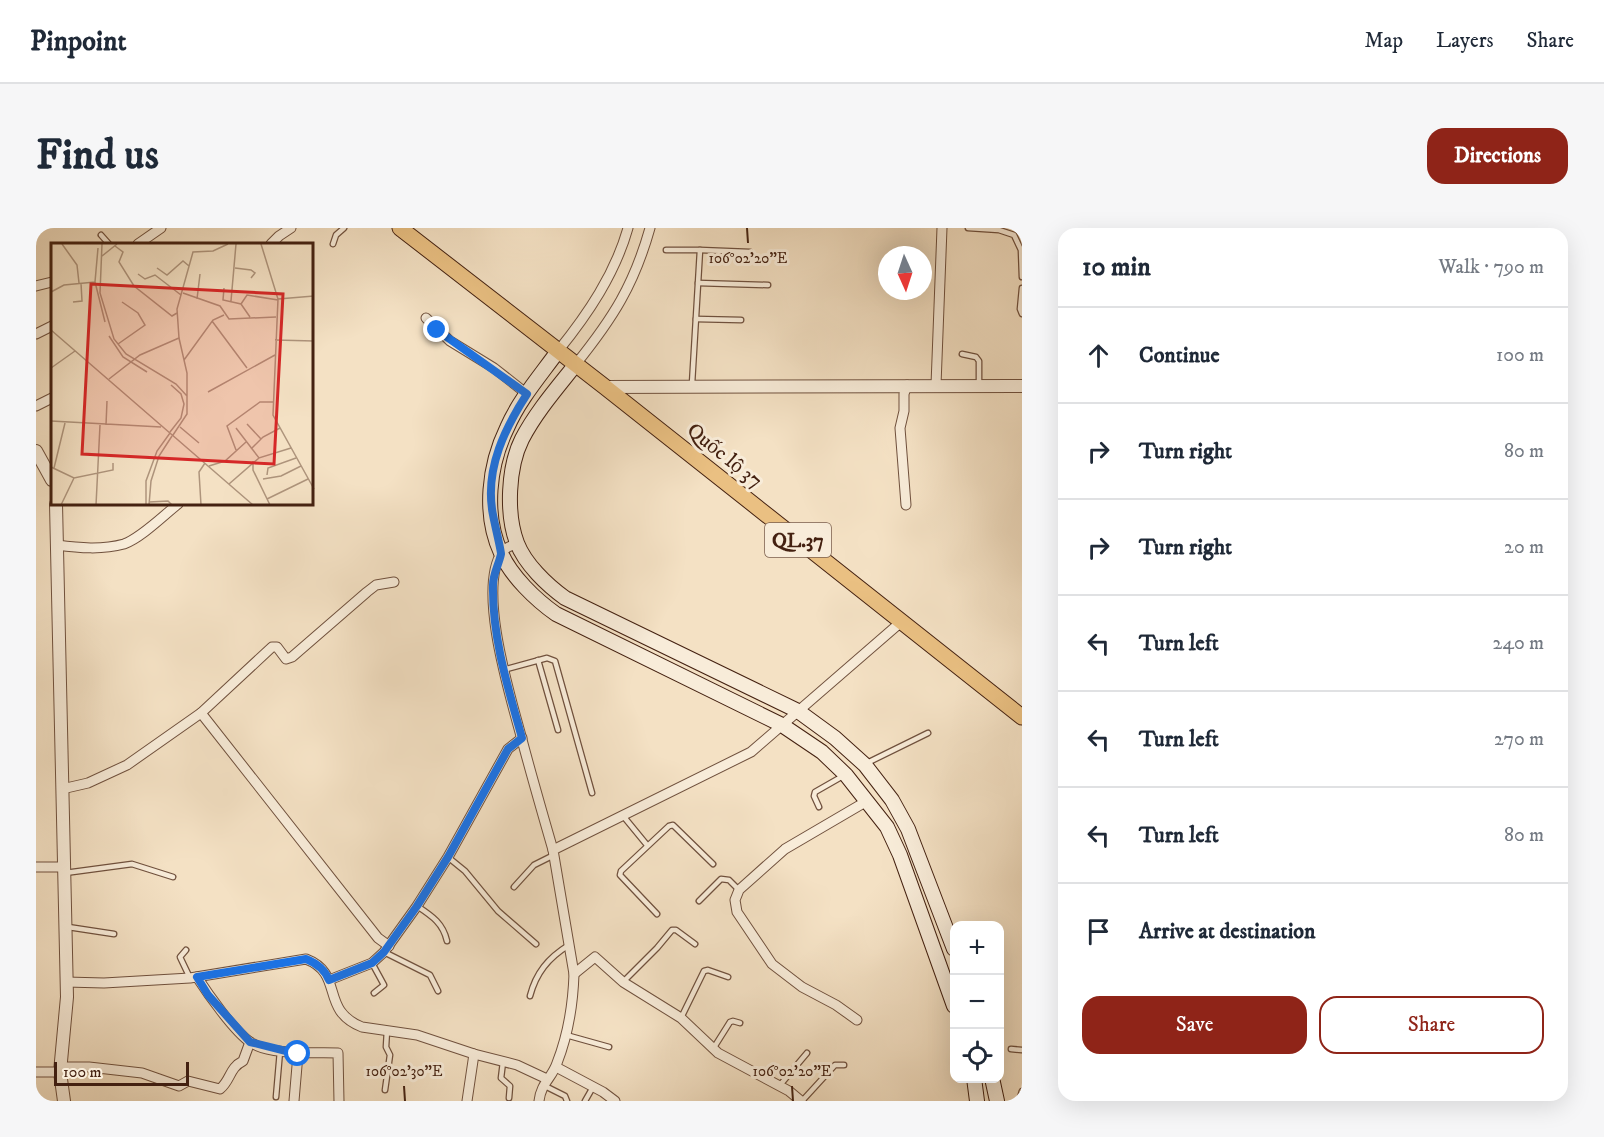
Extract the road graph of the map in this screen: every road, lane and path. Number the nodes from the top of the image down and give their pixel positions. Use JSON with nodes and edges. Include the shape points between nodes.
{"nodes":[{"id":1,"x":146,"y":228,"type":"edge"},
{"id":2,"x":161,"y":228,"type":"edge"},
{"id":3,"x":291,"y":228,"type":"edge"},
{"id":4,"x":344,"y":228,"type":"edge"},
{"id":5,"x":400,"y":228,"type":"edge"},
{"id":6,"x":628,"y":228,"type":"edge"},
{"id":7,"x":650,"y":228,"type":"edge"},
{"id":8,"x":942,"y":228,"type":"edge"},
{"id":9,"x":968,"y":228,"type":"edge"},
{"id":10,"x":101,"y":235,"type":"dead end"},
{"id":11,"x":108,"y":243,"type":"edge"},
{"id":12,"x":141,"y":243,"type":"edge"},
{"id":13,"x":272,"y":243,"type":"edge"},
{"id":14,"x":333,"y":244,"type":"dead end"},
{"id":15,"x":666,"y":250,"type":"dead end"},
{"id":16,"x":700,"y":250,"type":"junction"},
{"id":17,"x":750,"y":252,"type":"dead end"},
{"id":18,"x":1022,"y":277,"type":"edge"},
{"id":19,"x":51,"y":282,"type":"edge"},
{"id":20,"x":698,"y":284,"type":"junction"},
{"id":21,"x":768,"y":285,"type":"dead end"},
{"id":22,"x":36,"y":286,"type":"edge"},
{"id":23,"x":1022,"y":288,"type":"edge"},
{"id":24,"x":1022,"y":314,"type":"edge"},
{"id":25,"x":426,"y":318,"type":"dead end"},
{"id":26,"x":696,"y":319,"type":"junction"},
{"id":27,"x":741,"y":320,"type":"dead end"},
{"id":28,"x":51,"y":326,"type":"edge"},
{"id":29,"x":36,"y":334,"type":"edge"},
{"id":30,"x":560,"y":353,"type":"junction"},
{"id":31,"x":963,"y":354,"type":"dead end"},
{"id":32,"x":575,"y":364,"type":"junction"},
{"id":33,"x":907,"y":385,"type":"junction"},
{"id":34,"x":936,"y":385,"type":"junction"},
{"id":35,"x":979,"y":386,"type":"junction"},
{"id":36,"x":1022,"y":386,"type":"edge"},
{"id":37,"x":605,"y":387,"type":"junction"},
{"id":38,"x":692,"y":387,"type":"junction"},
{"id":39,"x":527,"y":394,"type":"junction"},
{"id":40,"x":51,"y":398,"type":"edge"},
{"id":41,"x":36,"y":406,"type":"edge"},
{"id":42,"x":36,"y":451,"type":"edge"},
{"id":43,"x":51,"y":478,"type":"edge"},
{"id":44,"x":906,"y":505,"type":"dead end"},
{"id":45,"x":56,"y":506,"type":"edge"},
{"id":46,"x":175,"y":506,"type":"edge"},
{"id":47,"x":57,"y":545,"type":"junction"},
{"id":48,"x":510,"y":547,"type":"junction"},
{"id":49,"x":394,"y":582,"type":"dead end"},
{"id":50,"x":901,"y":622,"type":"junction"},
{"id":51,"x":538,"y":660,"type":"junction"},
{"id":52,"x":503,"y":670,"type":"junction"},
{"id":53,"x":798,"y":711,"type":"junction"},
{"id":54,"x":201,"y":713,"type":"junction"},
{"id":55,"x":1022,"y":717,"type":"edge"},
{"id":56,"x":782,"y":725,"type":"junction"},
{"id":57,"x":558,"y":730,"type":"dead end"},
{"id":58,"x":928,"y":733,"type":"dead end"},
{"id":59,"x":522,"y":738,"type":"junction"},
{"id":60,"x":865,"y":765,"type":"junction"},
{"id":61,"x":846,"y":775,"type":"junction"},
{"id":62,"x":62,"y":789,"type":"junction"},
{"id":63,"x":592,"y":793,"type":"dead end"},
{"id":64,"x":867,"y":801,"type":"junction"},
{"id":65,"x":819,"y":807,"type":"dead end"},
{"id":66,"x":624,"y":817,"type":"junction"},
{"id":67,"x":647,"y":845,"type":"junction"},
{"id":68,"x":554,"y":853,"type":"junction"},
{"id":69,"x":448,"y":857,"type":"junction"},
{"id":70,"x":713,"y":864,"type":"dead end"},
{"id":71,"x":36,"y":867,"type":"edge"},
{"id":72,"x":64,"y":870,"type":"junction"},
{"id":73,"x":173,"y":877,"type":"dead end"},
{"id":74,"x":514,"y":887,"type":"dead end"},
{"id":75,"x":739,"y":890,"type":"junction"},
{"id":76,"x":699,"y":901,"type":"dead end"},
{"id":77,"x":417,"y":906,"type":"junction"},
{"id":78,"x":657,"y":914,"type":"dead end"},
{"id":79,"x":65,"y":927,"type":"junction"},
{"id":80,"x":114,"y":934,"type":"dead end"},
{"id":81,"x":950,"y":939,"type":"edge"},
{"id":82,"x":447,"y":941,"type":"dead end"},
{"id":83,"x":536,"y":944,"type":"dead end"},
{"id":84,"x":695,"y":944,"type":"dead end"},
{"id":85,"x":569,"y":945,"type":"junction"},
{"id":86,"x":386,"y":949,"type":"junction"},
{"id":87,"x":186,"y":950,"type":"dead end"},
{"id":88,"x":372,"y":963,"type":"junction"},
{"id":89,"x":574,"y":974,"type":"junction"},
{"id":90,"x":194,"y":977,"type":"junction"},
{"id":91,"x":728,"y":977,"type":"dead end"},
{"id":92,"x":329,"y":980,"type":"junction"},
{"id":93,"x":66,"y":982,"type":"junction"},
{"id":94,"x":623,"y":982,"type":"junction"},
{"id":95,"x":438,"y":991,"type":"dead end"},
{"id":96,"x":374,"y":993,"type":"dead end"},
{"id":97,"x":950,"y":995,"type":"edge"},
{"id":98,"x":530,"y":996,"type":"dead end"},
{"id":99,"x":681,"y":1018,"type":"junction"},
{"id":100,"x":856,"y":1020,"type":"dead end"},
{"id":101,"x":740,"y":1023,"type":"dead end"},
{"id":102,"x":387,"y":1030,"type":"junction"},
{"id":103,"x":566,"y":1035,"type":"junction"},
{"id":104,"x":250,"y":1042,"type":"junction"},
{"id":105,"x":609,"y":1047,"type":"dead end"},
{"id":106,"x":713,"y":1049,"type":"junction"},
{"id":107,"x":280,"y":1050,"type":"junction"},
{"id":108,"x":1011,"y":1050,"type":"dead end"},
{"id":109,"x":1022,"y":1050,"type":"edge"},
{"id":110,"x":807,"y":1053,"type":"dead end"},
{"id":111,"x":298,"y":1054,"type":"junction"},
{"id":112,"x":474,"y":1054,"type":"junction"},
{"id":113,"x":503,"y":1062,"type":"junction"},
{"id":114,"x":844,"y":1065,"type":"dead end"},
{"id":115,"x":556,"y":1067,"type":"junction"},
{"id":116,"x":60,"y":1070,"type":"junction"},
{"id":117,"x":36,"y":1072,"type":"edge"},
{"id":118,"x":545,"y":1082,"type":"junction"},
{"id":119,"x":974,"y":1083,"type":"edge"},
{"id":120,"x":993,"y":1083,"type":"edge"},
{"id":121,"x":779,"y":1086,"type":"junction"},
{"id":122,"x":593,"y":1087,"type":"junction"},
{"id":123,"x":385,"y":1090,"type":"dead end"},
{"id":124,"x":1022,"y":1091,"type":"edge"},
{"id":125,"x":276,"y":1097,"type":"dead end"},
{"id":126,"x":509,"y":1098,"type":"dead end"},
{"id":127,"x":64,"y":1101,"type":"edge"},
{"id":128,"x":294,"y":1101,"type":"edge"},
{"id":129,"x":339,"y":1101,"type":"edge"},
{"id":130,"x":468,"y":1101,"type":"edge"},
{"id":131,"x":539,"y":1101,"type":"edge"},
{"id":132,"x":567,"y":1101,"type":"edge"},
{"id":133,"x":585,"y":1101,"type":"edge"},
{"id":134,"x":615,"y":1101,"type":"edge"},
{"id":135,"x":801,"y":1101,"type":"edge"},
{"id":136,"x":976,"y":1101,"type":"edge"},
{"id":137,"x":997,"y":1101,"type":"edge"},
{"id":138,"x":1019,"y":1101,"type":"edge"}],
"edges":[{"from":1,"to":12,"type":"street"},
{"from":2,"to":12,"type":"street"},
{"from":3,"to":13,"type":"street"},
{"from":4,"to":14,"type":"lane"},
{"from":5,"to":30,"type":"highway","name":"Quốc lộ 37","number":"QL.37"},
{"from":6,"to":30,"type":"street","via":[[598,296]]},
{"from":7,"to":32,"type":"street","via":[[624,298]]},
{"from":8,"to":34,"type":"street"},
{"from":9,"to":18,"type":"lane","via":[[1014,235],[1021,250]]},
{"from":10,"to":11,"type":"lane"},
{"from":15,"to":16,"type":"lane"},
{"from":16,"to":17,"type":"lane"},
{"from":16,"to":20,"type":"lane"},
{"from":19,"to":22,"type":"street"},
{"from":20,"to":21,"type":"lane"},
{"from":20,"to":26,"type":"lane"},
{"from":23,"to":24,"type":"lane"},
{"from":25,"to":39,"type":"street","via":[[450,341]]},
{"from":26,"to":27,"type":"lane"},
{"from":26,"to":38,"type":"lane"},
{"from":28,"to":29,"type":"street"},
{"from":30,"to":32,"type":"highway","name":"Quốc lộ 37","number":"QL.37"},
{"from":30,"to":39,"type":"main road"},
{"from":31,"to":35,"type":"lane","via":[[979,361]]},
{"from":32,"to":37,"type":"highway","name":"Quốc lộ 37","number":"QL.37"},
{"from":32,"to":48,"type":"main road","via":[[529,427],[516,453],[510,491]]},
{"from":33,"to":34,"type":"street"},
{"from":33,"to":38,"type":"street"},
{"from":33,"to":44,"type":"street","via":[[900,428]]},
{"from":34,"to":35,"type":"street"},
{"from":35,"to":36,"type":"street"},
{"from":37,"to":38,"type":"street"},
{"from":37,"to":50,"type":"highway","name":"Quốc lộ 37","number":"QL.37"},
{"from":39,"to":48,"type":"main road","via":[[507,426],[491,481],[495,530]]},
{"from":40,"to":41,"type":"street"},
{"from":42,"to":43,"type":"street"},
{"from":45,"to":47,"type":"street"},
{"from":46,"to":47,"type":"street","via":[[126,543],[100,548]]},
{"from":47,"to":62,"type":"street"},
{"from":48,"to":52,"type":"street","via":[[493,583]]},
{"from":48,"to":53,"type":"main road","via":[[565,598]]},
{"from":48,"to":56,"type":"main road","via":[[527,589],[556,614]]},
{"from":49,"to":54,"type":"street","via":[[376,585],[292,657],[286,658],[277,647],[272,647]]},
{"from":50,"to":53,"type":"street"},
{"from":50,"to":55,"type":"highway","name":"Quốc lộ 37","number":"QL.37"},
{"from":51,"to":52,"type":"lane"},
{"from":51,"to":57,"type":"lane"},
{"from":51,"to":63,"type":"lane","via":[[552,658],[557,664]]},
{"from":52,"to":59,"type":"street"},
{"from":53,"to":56,"type":"street"},
{"from":53,"to":60,"type":"main road"},
{"from":54,"to":62,"type":"street","via":[[127,765],[88,783]]},
{"from":54,"to":86,"type":"street"},
{"from":56,"to":61,"type":"main road","via":[[822,752]]},
{"from":56,"to":66,"type":"street","via":[[751,752]]},
{"from":58,"to":60,"type":"lane"},
{"from":59,"to":68,"type":"street"},
{"from":59,"to":69,"type":"street","via":[[508,749]]},
{"from":60,"to":81,"type":"main road","via":[[908,829]]},
{"from":61,"to":64,"type":"main road"},
{"from":61,"to":65,"type":"lane","via":[[815,792]]},
{"from":62,"to":72,"type":"street"},
{"from":64,"to":75,"type":"street","via":[[794,842]]},
{"from":64,"to":97,"type":"main road","via":[[887,827],[900,855]]},
{"from":66,"to":67,"type":"lane"},
{"from":66,"to":68,"type":"street"},
{"from":67,"to":70,"type":"lane","via":[[673,825]]},
{"from":67,"to":78,"type":"lane","via":[[620,875]]},
{"from":68,"to":74,"type":"lane","via":[[534,865]]},
{"from":68,"to":85,"type":"street"},
{"from":69,"to":77,"type":"street"},
{"from":69,"to":83,"type":"lane","via":[[472,878],[498,911]]},
{"from":71,"to":72,"type":"street"},
{"from":72,"to":73,"type":"lane","via":[[132,864]]},
{"from":72,"to":79,"type":"street"},
{"from":75,"to":76,"type":"lane","via":[[729,880],[721,879]]},
{"from":75,"to":100,"type":"street","via":[[735,908],[772,964]]},
{"from":77,"to":82,"type":"lane","via":[[440,923]]},
{"from":77,"to":86,"type":"street"},
{"from":79,"to":80,"type":"lane"},
{"from":79,"to":93,"type":"street"},
{"from":84,"to":94,"type":"lane","via":[[672,930]]},
{"from":85,"to":89,"type":"street"},
{"from":85,"to":98,"type":"lane","via":[[548,960]]},
{"from":86,"to":88,"type":"street"},
{"from":86,"to":95,"type":"lane","via":[[430,975]]},
{"from":87,"to":90,"type":"lane","via":[[180,957]]},
{"from":88,"to":92,"type":"street"},
{"from":88,"to":96,"type":"lane","via":[[384,986]]},
{"from":89,"to":94,"type":"street","via":[[595,957]]},
{"from":89,"to":103,"type":"street"},
{"from":90,"to":92,"type":"street","via":[[306,959],[314,962]]},
{"from":90,"to":93,"type":"street"},
{"from":90,"to":104,"type":"street"},
{"from":91,"to":99,"type":"lane","via":[[704,970]]},
{"from":92,"to":102,"type":"street","via":[[343,1017],[362,1027]]},
{"from":93,"to":116,"type":"street"},
{"from":94,"to":99,"type":"street"},
{"from":99,"to":106,"type":"street"},
{"from":101,"to":106,"type":"lane","via":[[730,1022]]},
{"from":102,"to":112,"type":"street","via":[[417,1035]]},
{"from":102,"to":123,"type":"lane","via":[[386,1047],[390,1055]]},
{"from":103,"to":105,"type":"lane"},
{"from":103,"to":115,"type":"street"},
{"from":104,"to":107,"type":"street"},
{"from":104,"to":116,"type":"street","via":[[243,1061],[235,1065],[220,1089],[188,1081],[179,1086],[142,1073],[89,1067]]},
{"from":106,"to":121,"type":"street"},
{"from":107,"to":111,"type":"street"},
{"from":107,"to":125,"type":"lane"},
{"from":108,"to":109,"type":"lane"},
{"from":110,"to":121,"type":"lane"},
{"from":111,"to":128,"type":"street"},
{"from":111,"to":129,"type":"street","via":[[338,1053]]},
{"from":112,"to":113,"type":"street"},
{"from":112,"to":130,"type":"street"},
{"from":113,"to":118,"type":"street","via":[[525,1068]]},
{"from":113,"to":126,"type":"lane","via":[[501,1078],[510,1086]]},
{"from":114,"to":135,"type":"lane","via":[[835,1065]]},
{"from":115,"to":118,"type":"street"},
{"from":115,"to":122,"type":"street"},
{"from":116,"to":117,"type":"street"},
{"from":116,"to":127,"type":"street"},
{"from":118,"to":131,"type":"street"},
{"from":118,"to":132,"type":"lane"},
{"from":119,"to":136,"type":"main road"},
{"from":120,"to":137,"type":"main road"},
{"from":121,"to":135,"type":"street"},
{"from":122,"to":133,"type":"lane"},
{"from":122,"to":134,"type":"street"},
{"from":124,"to":138,"type":"lane"}]}
